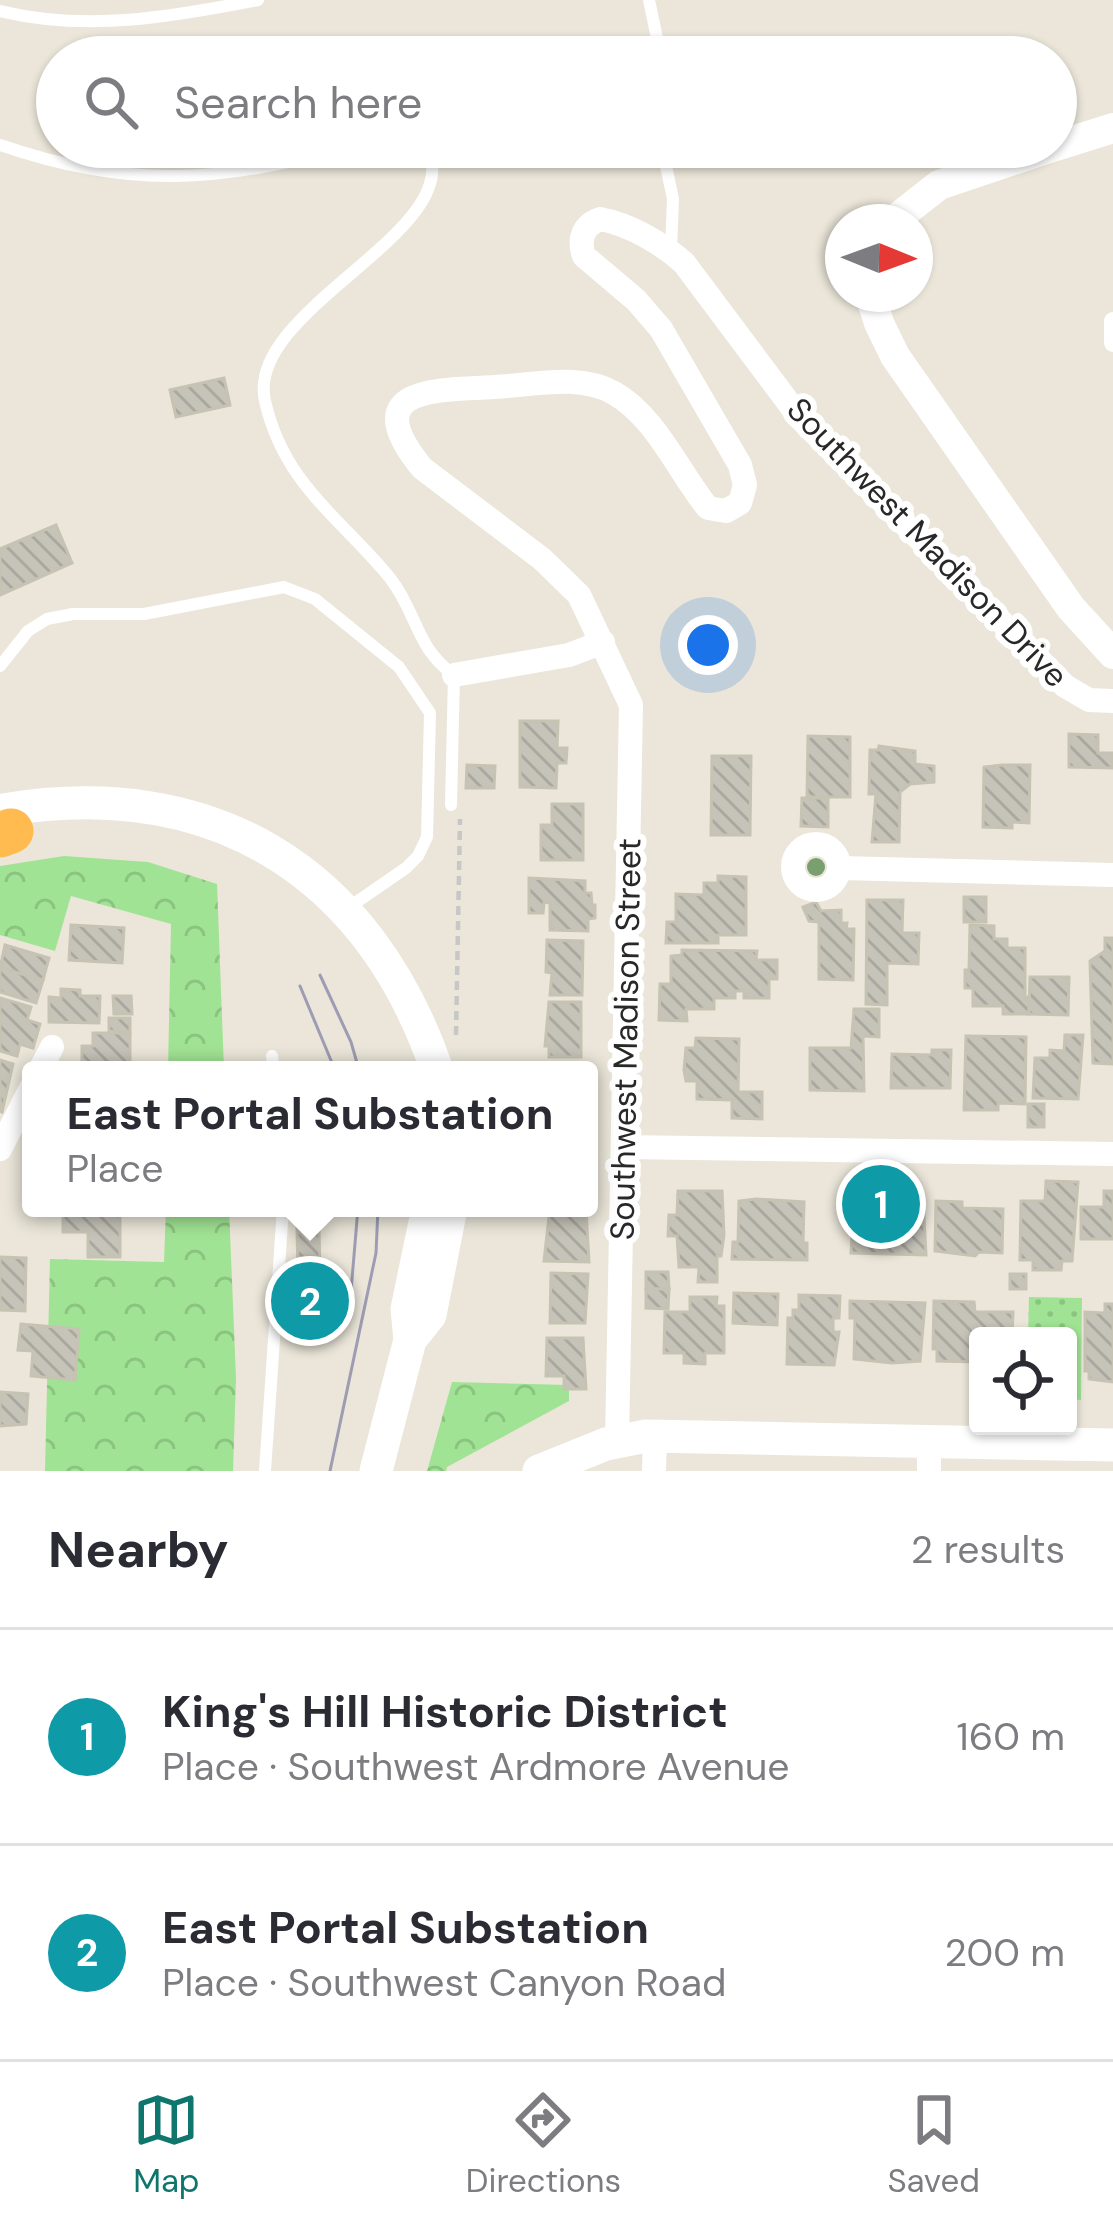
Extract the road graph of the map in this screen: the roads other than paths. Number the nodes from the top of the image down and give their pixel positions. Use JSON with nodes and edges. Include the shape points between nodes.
{"nodes":[{"id":1,"x":258,"y":0,"type":"edge"},
{"id":2,"x":649,"y":0,"type":"edge"},
{"id":3,"x":0,"y":11,"type":"edge"},
{"id":4,"x":657,"y":36,"type":"edge"},
{"id":5,"x":1113,"y":128,"type":"edge"},
{"id":6,"x":1077,"y":140,"type":"edge"},
{"id":7,"x":0,"y":145,"type":"edge"},
{"id":8,"x":36,"y":155,"type":"edge"},
{"id":9,"x":86,"y":168,"type":"edge"},
{"id":10,"x":271,"y":168,"type":"edge"},
{"id":11,"x":431,"y":168,"type":"edge"},
{"id":12,"x":666,"y":168,"type":"edge"},
{"id":13,"x":990,"y":168,"type":"edge"},
{"id":14,"x":912,"y":204,"type":"edge"},
{"id":15,"x":671,"y":251,"type":"junction"},
{"id":16,"x":876,"y":312,"type":"edge"},
{"id":17,"x":1113,"y":321,"type":"edge"},
{"id":18,"x":1113,"y":343,"type":"edge"},
{"id":19,"x":603,"y":642,"type":"junction"},
{"id":20,"x":422,"y":646,"type":"junction"},
{"id":21,"x":1113,"y":654,"type":"edge"},
{"id":22,"x":0,"y":667,"type":"edge"},
{"id":23,"x":399,"y":667,"type":"junction"},
{"id":24,"x":454,"y":675,"type":"junction"},
{"id":25,"x":1113,"y":701,"type":"edge"},
{"id":26,"x":451,"y":805,"type":"road end"},
{"id":27,"x":4,"y":822,"type":"edge"},
{"id":28,"x":840,"y":868,"type":"dead end"},
{"id":29,"x":1113,"y":875,"type":"edge"},
{"id":30,"x":345,"y":910,"type":"junction"},
{"id":31,"x":446,"y":1058,"type":"edge"},
{"id":32,"x":410,"y":1061,"type":"edge"},
{"id":33,"x":22,"y":1106,"type":"edge"},
{"id":34,"x":623,"y":1148,"type":"junction"},
{"id":35,"x":0,"y":1149,"type":"edge"},
{"id":36,"x":1113,"y":1154,"type":"edge"},
{"id":37,"x":282,"y":1217,"type":"edge"},
{"id":38,"x":426,"y":1217,"type":"edge"},
{"id":39,"x":449,"y":1217,"type":"edge"},
{"id":40,"x":410,"y":1340,"type":"junction"},
{"id":41,"x":655,"y":1436,"type":"junction"},
{"id":42,"x":1113,"y":1444,"type":"edge"},
{"id":43,"x":602,"y":1446,"type":"junction"},
{"id":44,"x":929,"y":1456,"type":"edge"},
{"id":45,"x":265,"y":1471,"type":"edge"},
{"id":46,"x":376,"y":1471,"type":"edge"},
{"id":47,"x":539,"y":1471,"type":"edge"},
{"id":48,"x":654,"y":1471,"type":"edge"}],
"edges":[{"from":1,"to":3,"type":"lane","via":[[114,22],[48,22]]},
{"from":2,"to":4,"type":"lane"},
{"from":5,"to":6,"type":"street"},
{"from":7,"to":8,"type":"lane"},
{"from":9,"to":10,"type":"lane","via":[[173,178]]},
{"from":11,"to":20,"type":"lane","via":[[429,192],[410,217],[293,329],[264,386],[283,451],[324,511],[389,578]]},
{"from":12,"to":15,"type":"lane"},
{"from":13,"to":14,"type":"street"},
{"from":15,"to":19,"type":"street","name":"Southwest Madison Drive","via":[[608,220],[594,221],[581,237],[584,256],[661,329],[740,466],[744,495],[733,508],[708,508],[645,419],[598,386],[431,389],[412,395],[400,413],[422,468],[561,574]]},
{"from":15,"to":25,"type":"street","name":"Southwest Madison Drive","via":[[834,454],[1065,686],[1089,700]]},
{"from":16,"to":21,"type":"street","via":[[895,356],[1071,608]]},
{"from":17,"to":18,"type":"street"},
{"from":19,"to":24,"type":"street"},
{"from":19,"to":34,"type":"street","name":"Southwest Madison Street","via":[[632,712]]},
{"from":20,"to":23,"type":"lane"},
{"from":20,"to":24,"type":"lane"},
{"from":22,"to":23,"type":"lane","via":[[47,619],[144,614],[284,587],[315,599]]},
{"from":23,"to":30,"type":"lane","via":[[430,713],[427,837],[406,868]]},
{"from":24,"to":26,"type":"lane"},
{"from":27,"to":30,"type":"main road","via":[[55,802],[187,815],[271,851]]},
{"from":27,"to":32,"type":"main road","via":[[146,827],[190,837],[272,877],[365,970]]},
{"from":28,"to":29,"type":"street"},
{"from":30,"to":31,"type":"main road"},
{"from":33,"to":35,"type":"street"},
{"from":34,"to":36,"type":"street"},
{"from":34,"to":43,"type":"street","name":"Southwest Madison Street"},
{"from":37,"to":45,"type":"lane"},
{"from":38,"to":40,"type":"main road","via":[[407,1309]]},
{"from":39,"to":40,"type":"main road","via":[[430,1315]]},
{"from":40,"to":46,"type":"main road"},
{"from":41,"to":43,"type":"main road"},
{"from":41,"to":44,"type":"main road"},
{"from":41,"to":48,"type":"street"},
{"from":42,"to":44,"type":"main road"},
{"from":43,"to":47,"type":"main road"}]}
